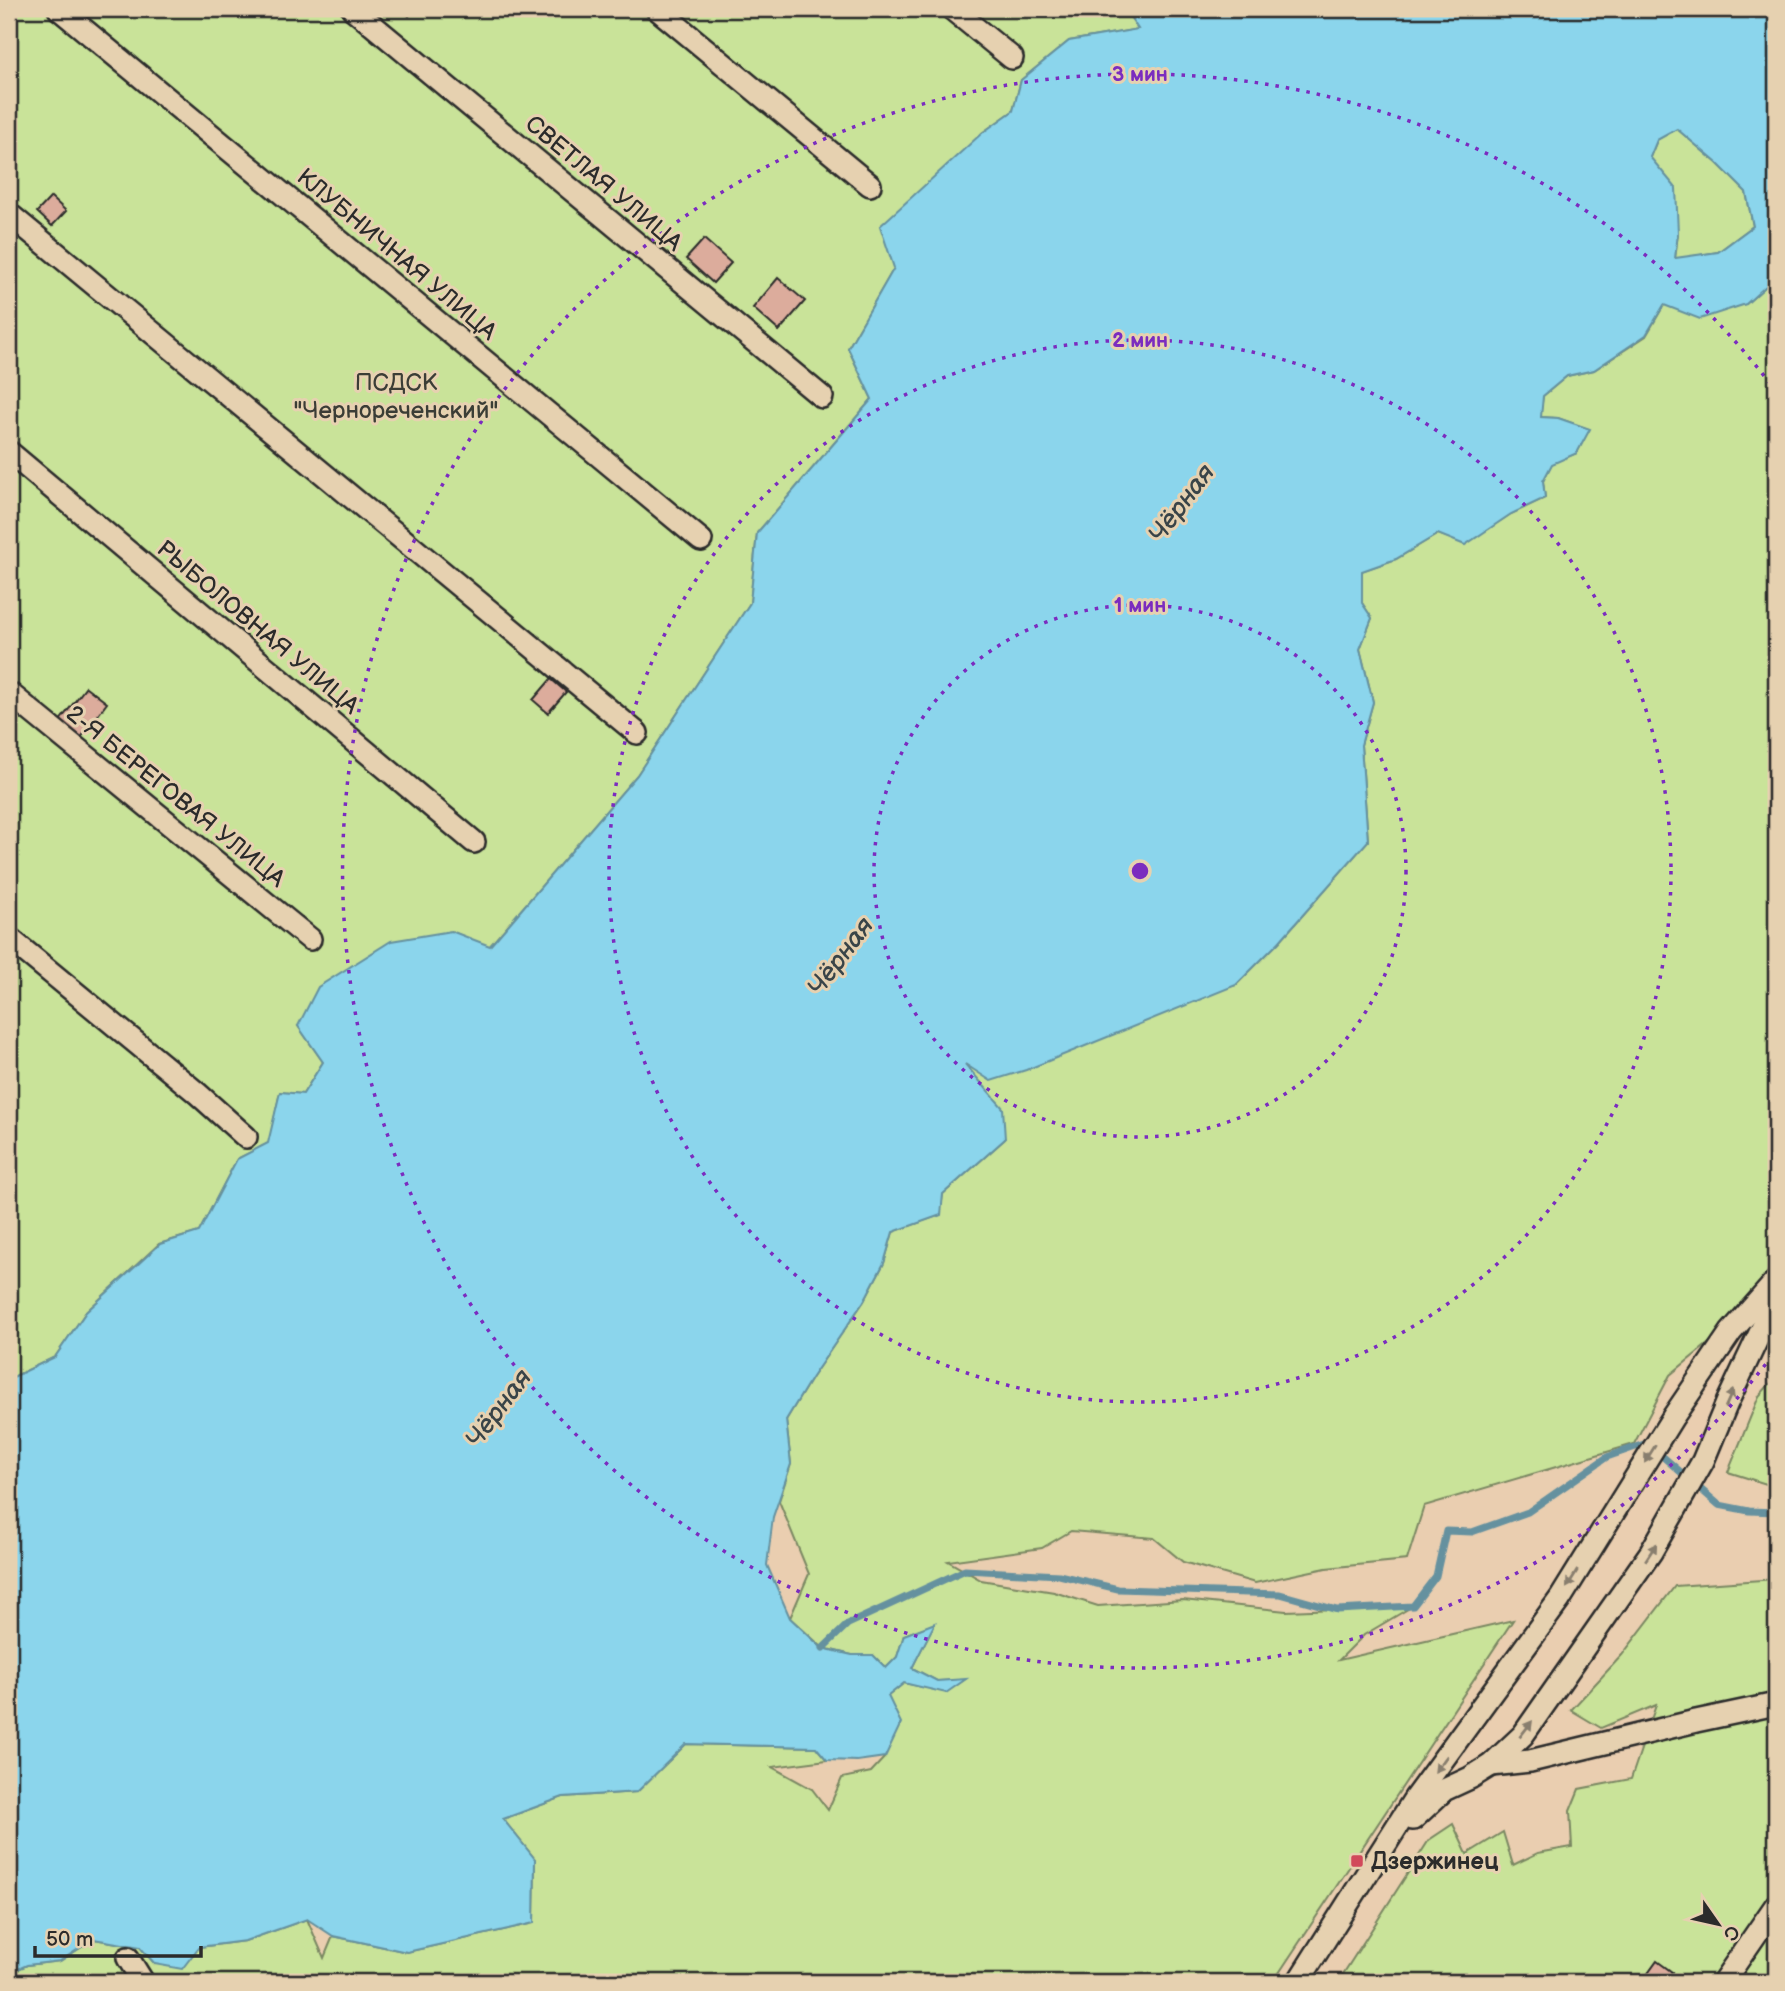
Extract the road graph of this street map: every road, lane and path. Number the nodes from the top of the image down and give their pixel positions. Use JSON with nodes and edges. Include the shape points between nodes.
{"nodes":[{"id":1,"x":59,"y":9,"type":"edge"},
{"id":2,"x":353,"y":9,"type":"edge"},
{"id":3,"x":657,"y":9,"type":"edge"},
{"id":4,"x":952,"y":9,"type":"edge"},
{"id":5,"x":1012,"y":58,"type":"dead end"},
{"id":6,"x":870,"y":185,"type":"dead end"},
{"id":7,"x":9,"y":214,"type":"edge"},
{"id":8,"x":822,"y":397,"type":"dead end"},
{"id":9,"x":9,"y":452,"type":"edge"},
{"id":10,"x":701,"y":540,"type":"dead end"},
{"id":11,"x":9,"y":693,"type":"edge"},
{"id":12,"x":638,"y":733,"type":"dead end"},
{"id":13,"x":474,"y":842,"type":"dead end"},
{"id":14,"x":9,"y":939,"type":"edge"},
{"id":15,"x":310,"y":939,"type":"dead end"},
{"id":16,"x":246,"y":1137,"type":"dead end"},
{"id":17,"x":1776,"y":1281,"type":"edge"},
{"id":18,"x":1776,"y":1299,"type":"edge"},
{"id":19,"x":1776,"y":1704,"type":"edge"},
{"id":20,"x":1491,"y":1765,"type":"junction"},
{"id":21,"x":1388,"y":1843,"type":"junction"},
{"id":22,"x":1776,"y":1905,"type":"edge"},
{"id":23,"x":128,"y":1958,"type":"dead end"},
{"id":24,"x":143,"y":1982,"type":"edge"},
{"id":25,"x":1298,"y":1982,"type":"edge"},
{"id":26,"x":1723,"y":1982,"type":"edge"}],
"edges":[{"from":1,"to":10,"type":"street","name":"КЛУБНИЧНАЯ УЛИЦА"},
{"from":2,"to":8,"type":"street","name":"СВЕТЛАЯ УЛИЦА"},
{"from":3,"to":6,"type":"street"},
{"from":4,"to":5,"type":"street"},
{"from":7,"to":12,"type":"street"},
{"from":9,"to":13,"type":"street","name":"РЫБОЛОВНАЯ УЛИЦА"},
{"from":11,"to":15,"type":"street","name":"2-Я БЕРЕГОВАЯ УЛИЦА"},
{"from":14,"to":16,"type":"street"},
{"from":17,"to":21,"type":"street","one_way":true,"via":[[1731,1332],[1560,1599],[1415,1798]]},
{"from":20,"to":18,"type":"street","one_way":true,"via":[[1523,1735],[1651,1552],[1703,1461]]},
{"from":19,"to":20,"type":"street","via":[[1530,1761]]},
{"from":20,"to":21,"type":"street","via":[[1444,1790]]},
{"from":21,"to":25,"type":"street"},
{"from":22,"to":26,"type":"street"},
{"from":23,"to":24,"type":"street"}]}
